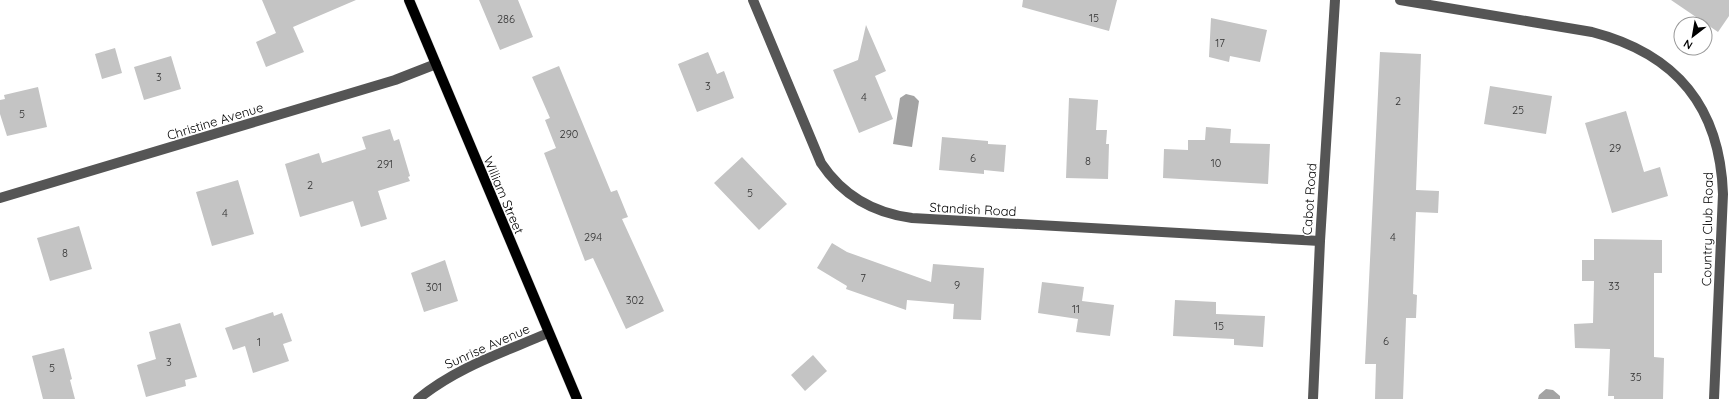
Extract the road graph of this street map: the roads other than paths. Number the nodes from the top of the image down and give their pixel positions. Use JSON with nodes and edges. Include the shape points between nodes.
{"nodes":[{"id":1,"x":409,"y":0,"type":"edge"},
{"id":2,"x":753,"y":0,"type":"edge"},
{"id":3,"x":1335,"y":0,"type":"edge"},
{"id":4,"x":1400,"y":0,"type":"edge"},
{"id":5,"x":436,"y":64,"type":"junction"},
{"id":6,"x":0,"y":198,"type":"edge"},
{"id":7,"x":1320,"y":241,"type":"junction"},
{"id":8,"x":548,"y":333,"type":"junction"},
{"id":9,"x":418,"y":399,"type":"edge"},
{"id":10,"x":577,"y":399,"type":"edge"},
{"id":11,"x":1313,"y":399,"type":"edge"},
{"id":12,"x":1714,"y":399,"type":"edge"}],
"edges":[{"from":1,"to":5,"type":"main road","name":"William Street"},
{"from":2,"to":7,"type":"street","name":"Standish Road","via":[[821,162],[840,187],[866,206],[896,216],[912,218]]},
{"from":3,"to":7,"type":"street","name":"Cabot Road"},
{"from":4,"to":12,"type":"street","name":"Country Club Road","via":[[1592,32],[1614,38],[1635,46],[1655,58],[1688,88],[1711,128],[1722,171]]},
{"from":5,"to":6,"type":"street","name":"Christine Avenue","via":[[395,80]]},
{"from":5,"to":8,"type":"main road","name":"William Street"},
{"from":7,"to":11,"type":"street","name":"Cabot Road"},
{"from":8,"to":9,"type":"street","name":"Sunrise Avenue","via":[[462,368]]},
{"from":8,"to":10,"type":"main road","name":"William Street"}]}
